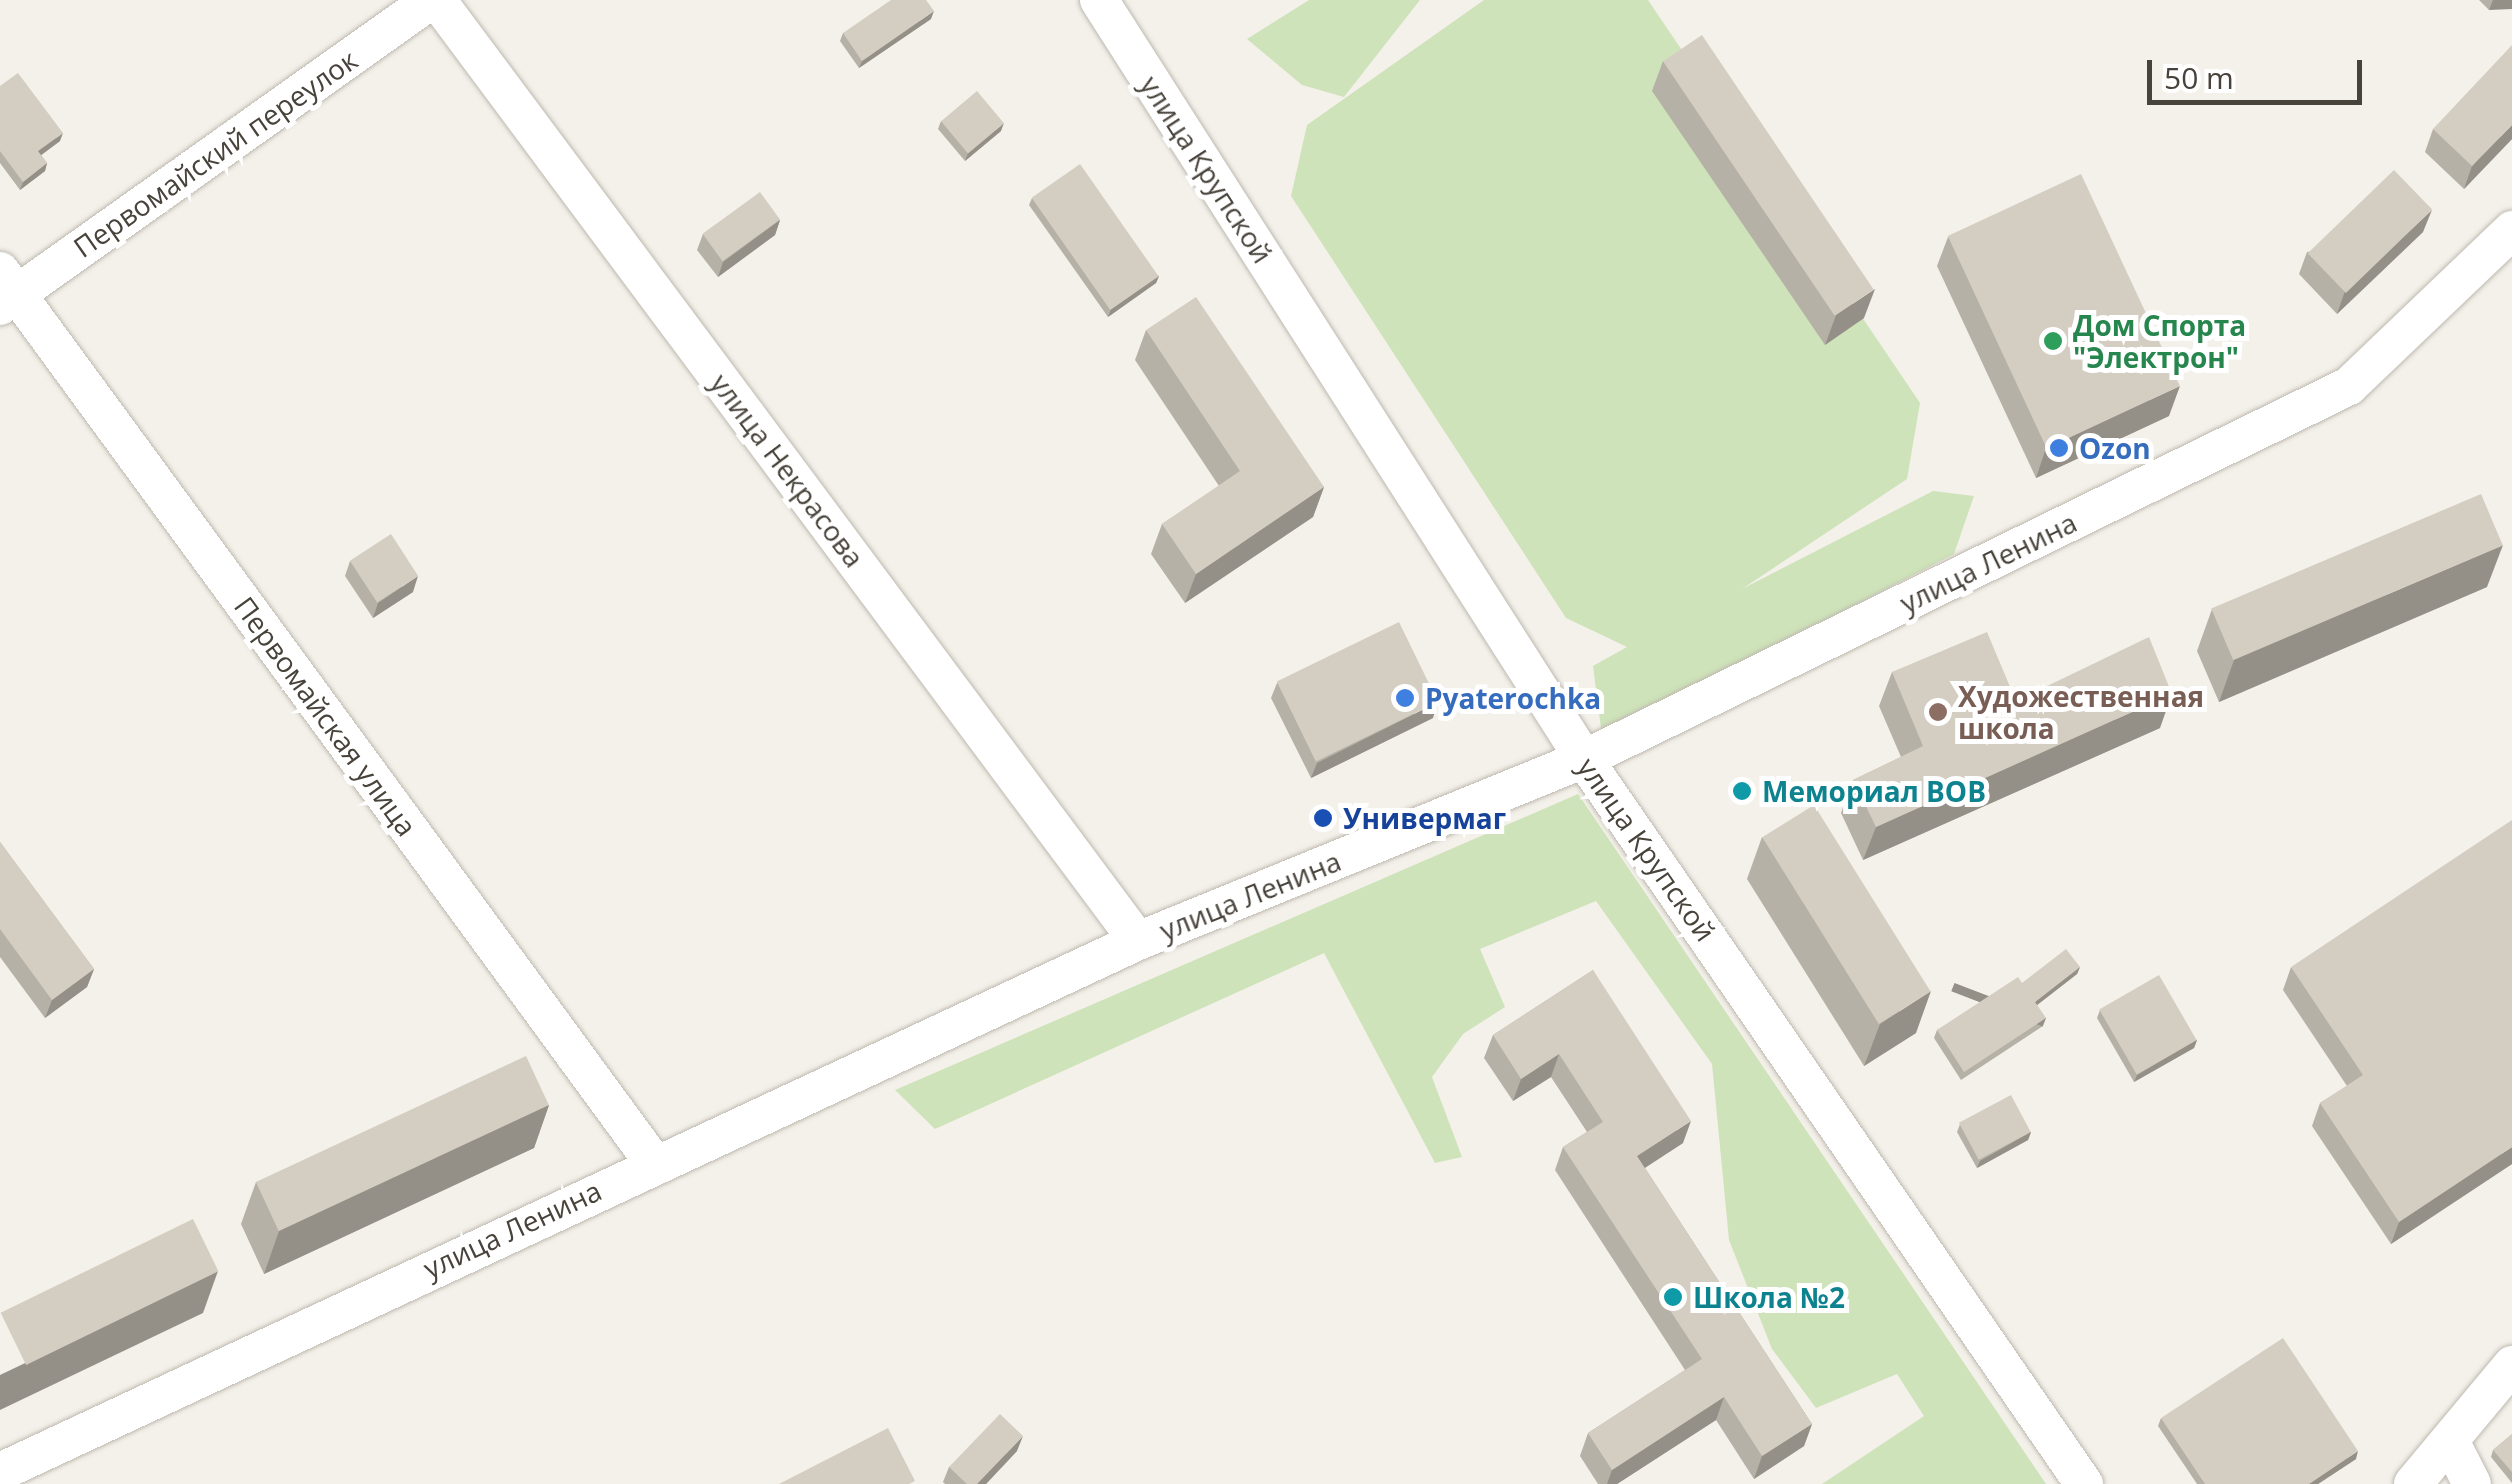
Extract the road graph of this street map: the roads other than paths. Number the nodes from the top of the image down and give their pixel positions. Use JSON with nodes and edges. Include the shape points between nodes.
{"nodes":[{"id":1,"x":434,"y":0,"type":"edge"},
{"id":2,"x":1099,"y":0,"type":"edge"},
{"id":3,"x":2512,"y":230,"type":"edge"},
{"id":4,"x":5,"y":290,"type":"edge"},
{"id":5,"x":1584,"y":759,"type":"junction"},
{"id":6,"x":1138,"y":941,"type":"junction"},
{"id":7,"x":654,"y":1162,"type":"junction"},
{"id":8,"x":2512,"y":1365,"type":"edge"},
{"id":9,"x":2450,"y":1441,"type":"junction"},
{"id":10,"x":0,"y":1472,"type":"edge"},
{"id":11,"x":2084,"y":1484,"type":"edge"},
{"id":12,"x":2414,"y":1484,"type":"edge"},
{"id":13,"x":2472,"y":1484,"type":"edge"}],
"edges":[{"from":1,"to":4,"type":"street","name":"Первомайский переулок"},
{"from":1,"to":6,"type":"street","name":"улица Некрасова"},
{"from":2,"to":5,"type":"street","name":"улица Крупской"},
{"from":3,"to":5,"type":"street","name":"улица Ленина","via":[[2349,386]]},
{"from":4,"to":7,"type":"street","name":"Первомайская улица"},
{"from":5,"to":6,"type":"street","name":"улица Ленина"},
{"from":5,"to":11,"type":"street","name":"улица Крупской"},
{"from":6,"to":7,"type":"street","name":"улица Ленина"},
{"from":7,"to":10,"type":"street","name":"улица Ленина"},
{"from":8,"to":9,"type":"street"},
{"from":9,"to":12,"type":"street"},
{"from":9,"to":13,"type":"street"}]}
